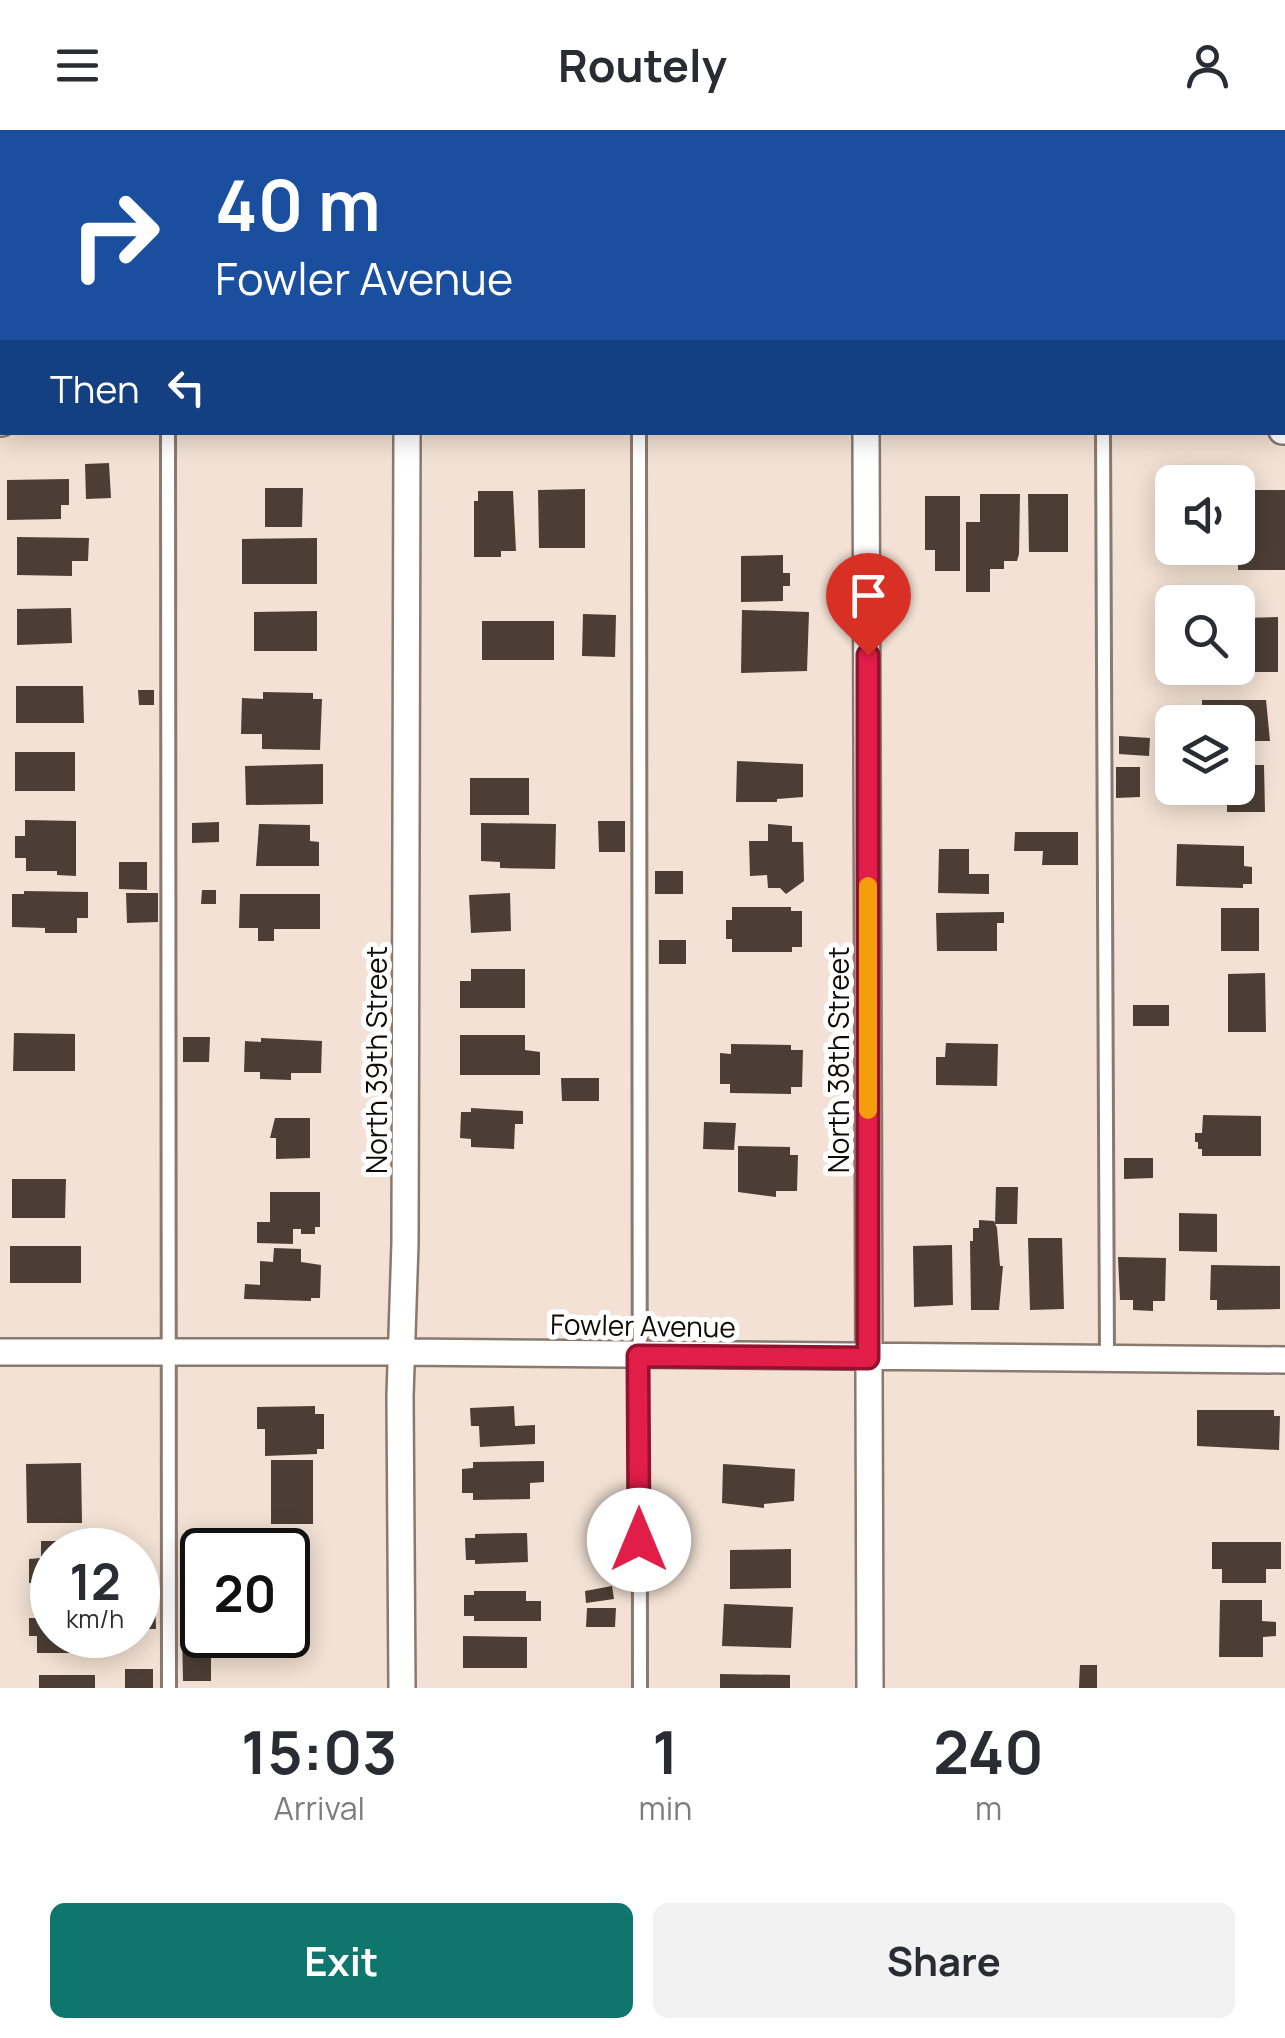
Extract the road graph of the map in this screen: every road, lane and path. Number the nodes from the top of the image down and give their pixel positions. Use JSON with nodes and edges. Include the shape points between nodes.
{"nodes":[{"id":1,"x":168,"y":435,"type":"edge"},
{"id":2,"x":407,"y":435,"type":"edge"},
{"id":3,"x":639,"y":435,"type":"edge"},
{"id":4,"x":866,"y":435,"type":"edge"},
{"id":5,"x":1104,"y":435,"type":"edge"},
{"id":6,"x":0,"y":1352,"type":"edge"},
{"id":7,"x":170,"y":1352,"type":"junction"},
{"id":8,"x":403,"y":1352,"type":"junction"},
{"id":9,"x":638,"y":1356,"type":"junction"},
{"id":10,"x":868,"y":1358,"type":"junction"},
{"id":11,"x":1106,"y":1360,"type":"junction"},
{"id":12,"x":1285,"y":1360,"type":"edge"},
{"id":13,"x":170,"y":1688,"type":"edge"},
{"id":14,"x":402,"y":1688,"type":"edge"},
{"id":15,"x":640,"y":1688,"type":"edge"},
{"id":16,"x":870,"y":1688,"type":"edge"}],
"edges":[{"from":1,"to":7,"type":"lane"},
{"from":2,"to":8,"type":"street","name":"North 39th Street"},
{"from":3,"to":9,"type":"lane"},
{"from":4,"to":10,"type":"street","name":"North 38th Street"},
{"from":5,"to":11,"type":"lane"},
{"from":6,"to":7,"type":"street","name":"Fowler Avenue"},
{"from":7,"to":8,"type":"street","name":"Fowler Avenue"},
{"from":7,"to":13,"type":"lane"},
{"from":8,"to":9,"type":"street","name":"Fowler Avenue"},
{"from":8,"to":14,"type":"street","name":"North 39th Street"},
{"from":9,"to":10,"type":"street","name":"Fowler Avenue"},
{"from":9,"to":15,"type":"lane"},
{"from":10,"to":11,"type":"street","name":"Fowler Avenue"},
{"from":10,"to":16,"type":"street","name":"North 38th Street"},
{"from":11,"to":12,"type":"street","name":"Fowler Avenue"}]}
